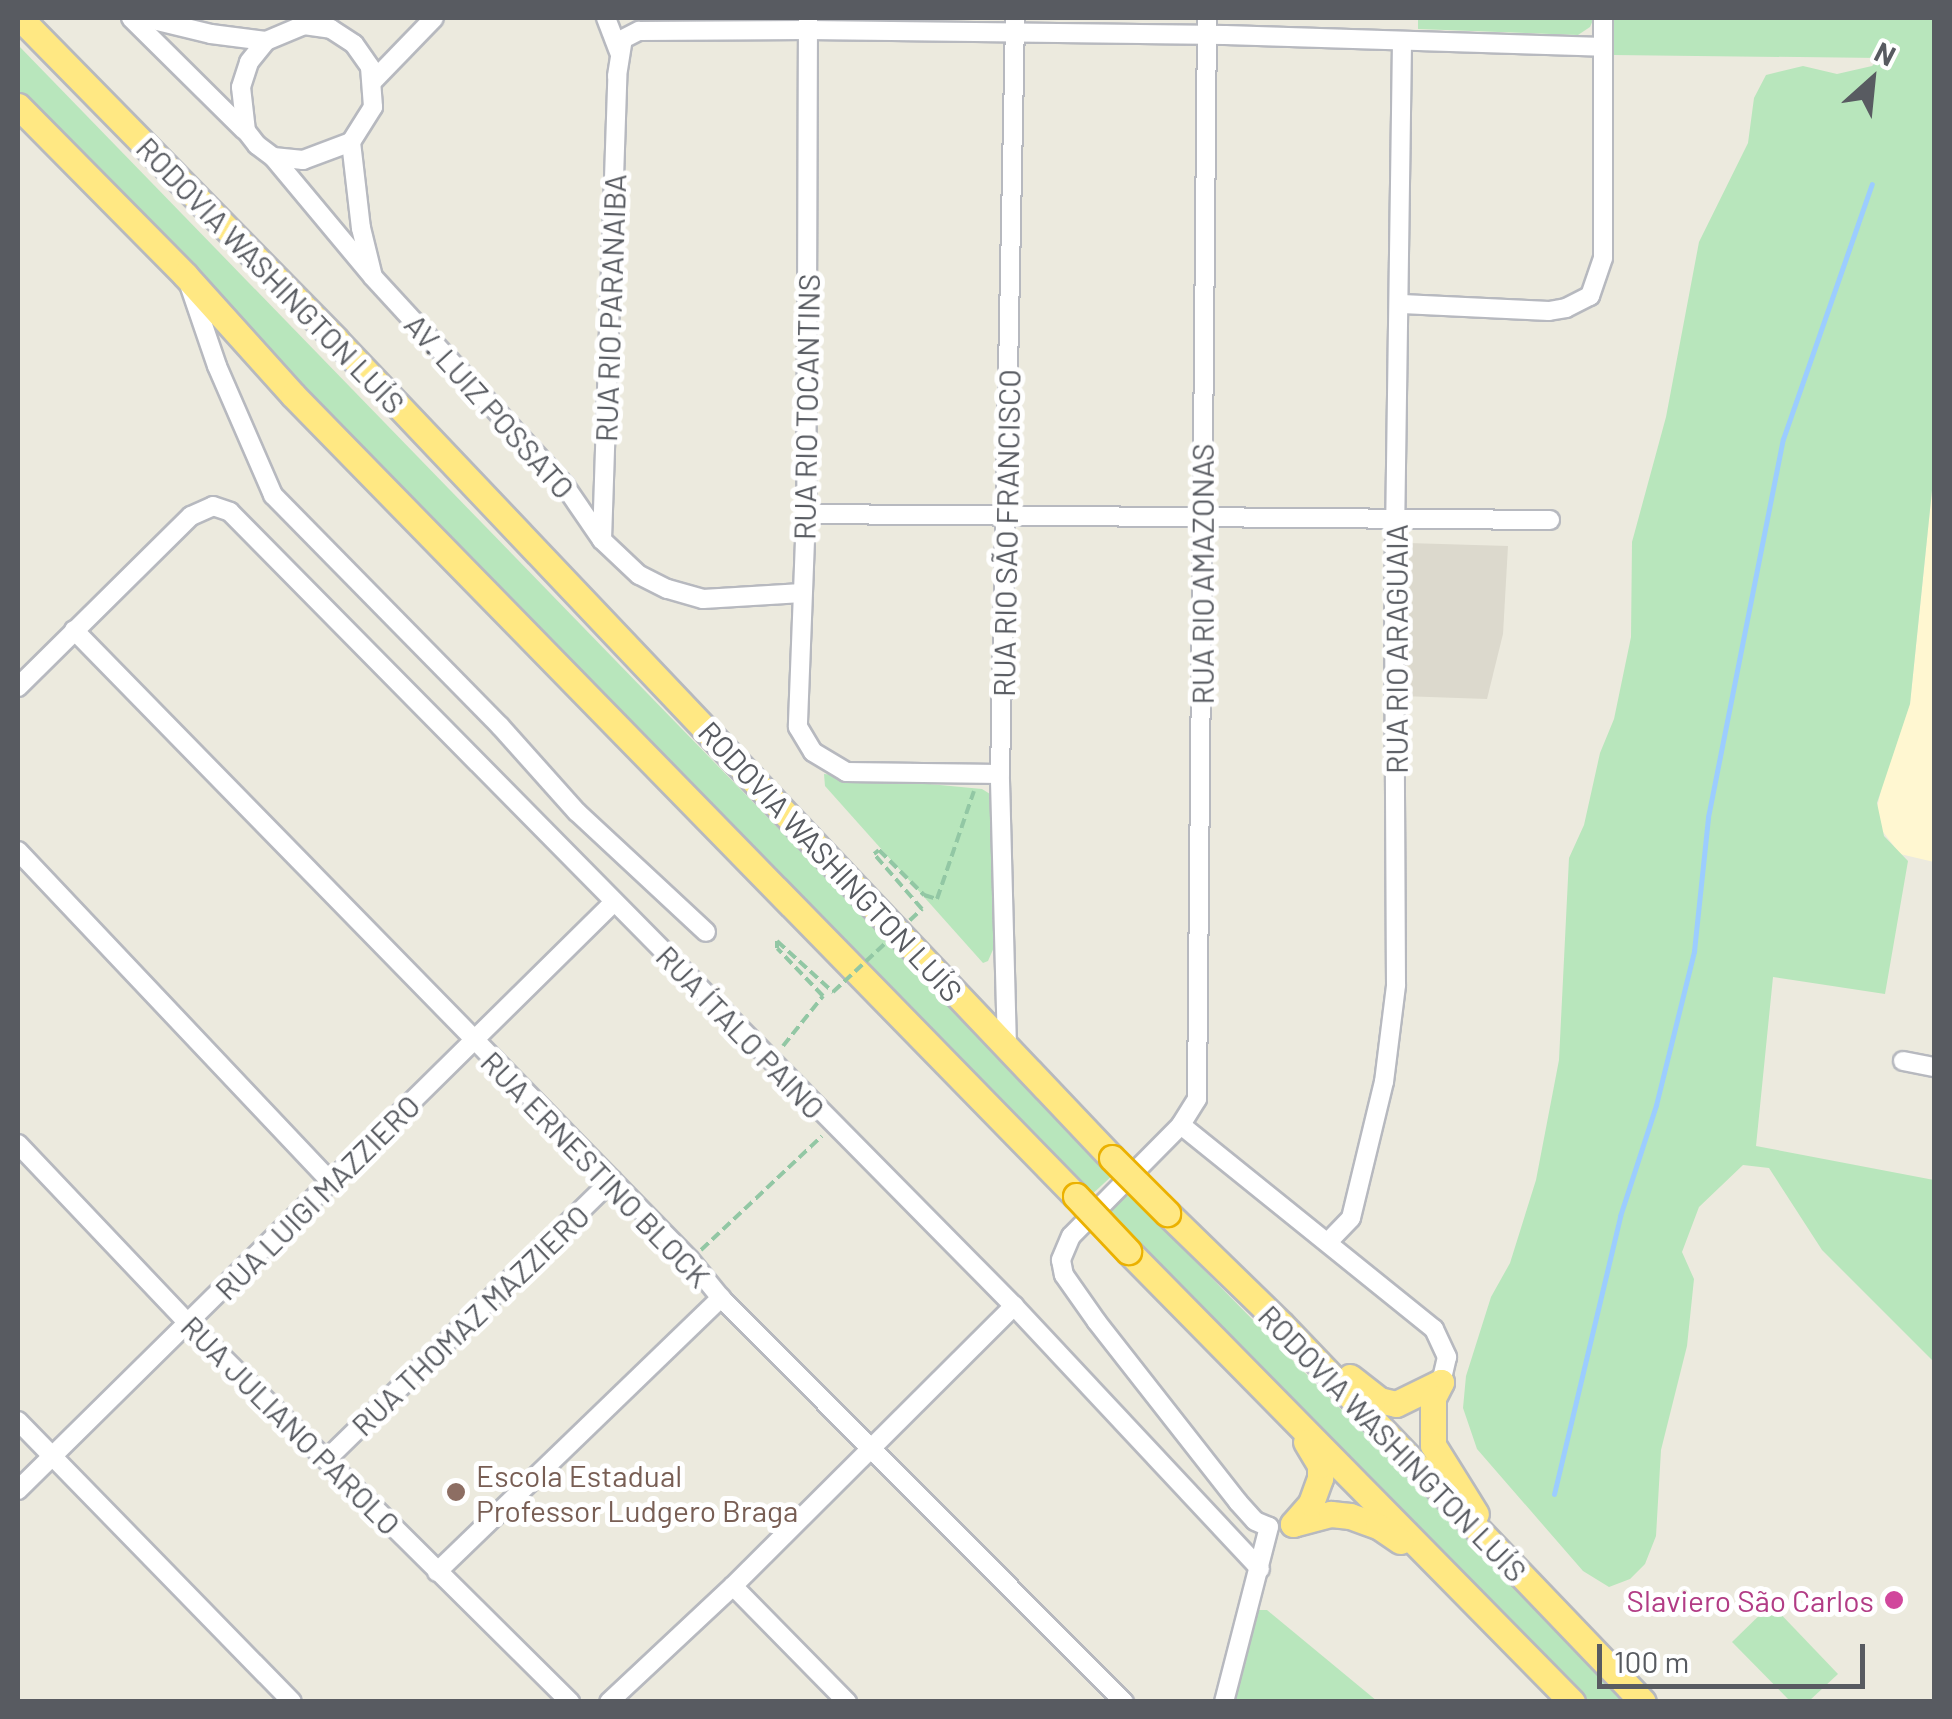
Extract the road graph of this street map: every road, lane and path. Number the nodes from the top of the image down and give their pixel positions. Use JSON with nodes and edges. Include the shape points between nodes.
{"nodes":[{"id":1,"x":20,"y":18,"type":"edge"},
{"id":2,"x":131,"y":18,"type":"edge"},
{"id":3,"x":144,"y":18,"type":"edge"},
{"id":4,"x":434,"y":18,"type":"edge"},
{"id":5,"x":606,"y":18,"type":"edge"},
{"id":6,"x":1603,"y":18,"type":"edge"},
{"id":7,"x":309,"y":22,"type":"edge"},
{"id":8,"x":808,"y":24,"type":"edge"},
{"id":9,"x":1015,"y":26,"type":"edge"},
{"id":10,"x":1207,"y":26,"type":"edge"},
{"id":11,"x":266,"y":41,"type":"junction"},
{"id":12,"x":1402,"y":42,"type":"junction"},
{"id":13,"x":1603,"y":47,"type":"junction"},
{"id":14,"x":619,"y":52,"type":"junction"},
{"id":15,"x":374,"y":80,"type":"junction"},
{"id":16,"x":18,"y":106,"type":"edge"},
{"id":17,"x":246,"y":131,"type":"junction"},
{"id":18,"x":351,"y":142,"type":"junction"},
{"id":19,"x":273,"y":157,"type":"junction"},
{"id":20,"x":186,"y":276,"type":"junction"},
{"id":21,"x":373,"y":276,"type":"junction"},
{"id":22,"x":1402,"y":304,"type":"junction"},
{"id":23,"x":806,"y":514,"type":"junction"},
{"id":24,"x":1202,"y":517,"type":"junction"},
{"id":25,"x":1396,"y":517,"type":"junction"},
{"id":26,"x":1007,"y":518,"type":"junction"},
{"id":27,"x":1550,"y":520,"type":"dead end"},
{"id":28,"x":602,"y":540,"type":"junction"},
{"id":29,"x":802,"y":592,"type":"junction"},
{"id":30,"x":74,"y":630,"type":"junction"},
{"id":31,"x":18,"y":687,"type":"edge"},
{"id":32,"x":1000,"y":774,"type":"junction"},
{"id":33,"x":979,"y":777,"type":"junction"},
{"id":34,"x":18,"y":850,"type":"edge"},
{"id":35,"x":614,"y":902,"type":"junction"},
{"id":36,"x":706,"y":932,"type":"dead end"},
{"id":37,"x":473,"y":1042,"type":"junction"},
{"id":38,"x":1007,"y":1048,"type":"junction"},
{"id":39,"x":771,"y":1061,"type":"junction"},
{"id":40,"x":1903,"y":1062,"type":"dead end"},
{"id":41,"x":1934,"y":1066,"type":"edge"},
{"id":42,"x":1180,"y":1125,"type":"junction"},
{"id":43,"x":833,"y":1126,"type":"junction"},
{"id":44,"x":18,"y":1144,"type":"edge"},
{"id":45,"x":612,"y":1180,"type":"junction"},
{"id":46,"x":331,"y":1182,"type":"junction"},
{"id":47,"x":1328,"y":1242,"type":"junction"},
{"id":48,"x":690,"y":1260,"type":"junction"},
{"id":49,"x":721,"y":1298,"type":"junction"},
{"id":50,"x":1014,"y":1306,"type":"junction"},
{"id":51,"x":190,"y":1324,"type":"junction"},
{"id":52,"x":1281,"y":1324,"type":"junction"},
{"id":53,"x":1241,"y":1366,"type":"junction"},
{"id":54,"x":1442,"y":1382,"type":"junction"},
{"id":55,"x":18,"y":1421,"type":"edge"},
{"id":56,"x":872,"y":1444,"type":"junction"},
{"id":57,"x":52,"y":1457,"type":"junction"},
{"id":58,"x":328,"y":1459,"type":"junction"},
{"id":59,"x":18,"y":1490,"type":"edge"},
{"id":60,"x":1281,"y":1525,"type":"junction"},
{"id":61,"x":1508,"y":1564,"type":"junction"},
{"id":62,"x":1260,"y":1568,"type":"junction"},
{"id":63,"x":437,"y":1572,"type":"junction"},
{"id":64,"x":734,"y":1586,"type":"junction"},
{"id":65,"x":1484,"y":1612,"type":"junction"},
{"id":66,"x":292,"y":1702,"type":"edge"},
{"id":67,"x":570,"y":1702,"type":"edge"},
{"id":68,"x":609,"y":1702,"type":"edge"},
{"id":69,"x":847,"y":1702,"type":"edge"},
{"id":70,"x":1124,"y":1702,"type":"edge"},
{"id":71,"x":1224,"y":1702,"type":"edge"},
{"id":72,"x":1572,"y":1702,"type":"edge"},
{"id":73,"x":1643,"y":1702,"type":"edge"}],
"edges":[{"from":1,"to":38,"type":"highway","name":"RODOVIA WASHINGTON LUÍS","via":[[336,340]]},
{"from":2,"to":17,"type":"street"},
{"from":3,"to":11,"type":"street"},
{"from":4,"to":15,"type":"street"},
{"from":5,"to":14,"type":"street"},
{"from":6,"to":13,"type":"street"},
{"from":7,"to":11,"type":"street"},
{"from":7,"to":15,"type":"street","via":[[354,44]]},
{"from":8,"to":9,"type":"street"},
{"from":8,"to":14,"type":"street","via":[[639,31],[623,40]]},
{"from":8,"to":23,"type":"street","name":"RUA RIO TOCANTINS"},
{"from":9,"to":10,"type":"street"},
{"from":9,"to":26,"type":"street","name":"RUA RIO SÃO FRANCISCO"},
{"from":10,"to":12,"type":"street"},
{"from":10,"to":24,"type":"street","name":"RUA RIO AMAZONAS"},
{"from":11,"to":17,"type":"street","via":[[241,87]]},
{"from":12,"to":13,"type":"street"},
{"from":12,"to":22,"type":"street","name":"RUA RIO ARAGUAIA"},
{"from":13,"to":22,"type":"street","via":[[1603,258],[1590,296],[1524,311]]},
{"from":14,"to":28,"type":"street","name":"RUA RIO PARANAIBA"},
{"from":15,"to":18,"type":"street","via":[[368,120]]},
{"from":16,"to":20,"type":"highway","name":"RODOVIA WASHINGTON LUÍS"},
{"from":17,"to":19,"type":"street"},
{"from":18,"to":19,"type":"street","via":[[316,160]]},
{"from":18,"to":21,"type":"street"},
{"from":19,"to":21,"type":"street","name":"AV. LUIZ POSSATO"},
{"from":20,"to":36,"type":"street","via":[[273,495],[576,812]]},
{"from":20,"to":53,"type":"highway","name":"RODOVIA WASHINGTON LUÍS","bridge":true,"via":[[293,396]]},
{"from":21,"to":28,"type":"street","name":"AV. LUIZ POSSATO","via":[[565,486]]},
{"from":22,"to":25,"type":"street","name":"RUA RIO ARAGUAIA"},
{"from":23,"to":26,"type":"street"},
{"from":23,"to":29,"type":"street","name":"RUA RIO TOCANTINS"},
{"from":24,"to":25,"type":"street"},
{"from":24,"to":26,"type":"street"},
{"from":24,"to":42,"type":"street","name":"RUA RIO AMAZONAS","via":[[1200,1045],[1197,1099]]},
{"from":25,"to":27,"type":"street"},
{"from":25,"to":47,"type":"street","name":"RUA RIO ARAGUAIA","via":[[1392,1035],[1350,1218]]},
{"from":26,"to":32,"type":"street","name":"RUA RIO SÃO FRANCISCO"},
{"from":28,"to":29,"type":"street","via":[[639,576],[667,589],[703,598]]},
{"from":29,"to":33,"type":"street","name":"RUA RIO TOCANTINS","via":[[798,727],[812,752],[834,769]]},
{"from":30,"to":31,"type":"street"},
{"from":30,"to":35,"type":"street","name":"RUA ÍTALO PAINO","via":[[191,516],[213,506],[243,522]]},
{"from":30,"to":37,"type":"street","name":"RUA ERNESTINO BLOCK"},
{"from":32,"to":33,"type":"street"},
{"from":32,"to":38,"type":"street","name":"RUA RIO SÃO FRANCISCO"},
{"from":33,"to":39,"type":"path","bridge":true,"via":[[937,899],[880,850],[874,854],[922,909],[833,992],[776,942],[824,996]]},
{"from":34,"to":46,"type":"street"},
{"from":35,"to":37,"type":"street","name":"RUA LUIGI MAZZIERO"},
{"from":35,"to":39,"type":"street","name":"RUA ÍTALO PAINO"},
{"from":37,"to":45,"type":"street","name":"RUA ERNESTINO BLOCK"},
{"from":37,"to":46,"type":"street","name":"RUA LUIGI MAZZIERO"},
{"from":38,"to":52,"type":"highway","name":"RODOVIA WASHINGTON LUÍS","bridge":true},
{"from":39,"to":43,"type":"street","name":"RUA ÍTALO PAINO"},
{"from":40,"to":41,"type":"street"},
{"from":42,"to":47,"type":"street"},
{"from":42,"to":60,"type":"street","via":[[1071,1236],[1061,1260],[1064,1274],[1238,1502],[1255,1520]]},
{"from":43,"to":48,"type":"path"},
{"from":43,"to":50,"type":"street","name":"RUA ÍTALO PAINO"},
{"from":44,"to":51,"type":"street","name":"RUA JULIANO PAROLO"},
{"from":45,"to":48,"type":"street","name":"RUA ERNESTINO BLOCK"},
{"from":45,"to":58,"type":"street","name":"RUA THOMAZ MAZZIERO"},
{"from":46,"to":51,"type":"street","name":"RUA LUIGI MAZZIERO"},
{"from":47,"to":54,"type":"street","via":[[1434,1329],[1447,1356]]},
{"from":48,"to":49,"type":"street","name":"RUA ERNESTINO BLOCK"},
{"from":49,"to":56,"type":"street","name":"RUA ERNESTINO BLOCK"},
{"from":49,"to":63,"type":"street"},
{"from":50,"to":56,"type":"street"},
{"from":50,"to":62,"type":"street","name":"RUA ÍTALO PAINO"},
{"from":51,"to":57,"type":"street","name":"RUA LUIGI MAZZIERO"},
{"from":51,"to":58,"type":"street","name":"RUA JULIANO PAROLO"},
{"from":52,"to":54,"type":"highway","via":[[1380,1400],[1396,1404]]},
{"from":52,"to":61,"type":"highway","name":"RODOVIA WASHINGTON LUÍS"},
{"from":53,"to":60,"type":"highway","via":[[1320,1465],[1317,1492]]},
{"from":53,"to":65,"type":"highway","name":"RODOVIA WASHINGTON LUÍS"},
{"from":54,"to":61,"type":"highway","via":[[1432,1398],[1433,1445]]},
{"from":55,"to":57,"type":"street"},
{"from":56,"to":64,"type":"street"},
{"from":56,"to":70,"type":"street","name":"RUA ERNESTINO BLOCK"},
{"from":57,"to":59,"type":"street","name":"RUA LUIGI MAZZIERO"},
{"from":57,"to":66,"type":"street"},
{"from":58,"to":63,"type":"street","name":"RUA JULIANO PAROLO"},
{"from":60,"to":62,"type":"street"},
{"from":60,"to":65,"type":"highway","via":[[1331,1514],[1378,1526]]},
{"from":61,"to":73,"type":"highway","name":"RODOVIA WASHINGTON LUÍS"},
{"from":62,"to":71,"type":"street"},
{"from":63,"to":67,"type":"street","name":"RUA JULIANO PAROLO"},
{"from":64,"to":68,"type":"street"},
{"from":64,"to":69,"type":"street"},
{"from":65,"to":72,"type":"highway","name":"RODOVIA WASHINGTON LUÍS"}]}
